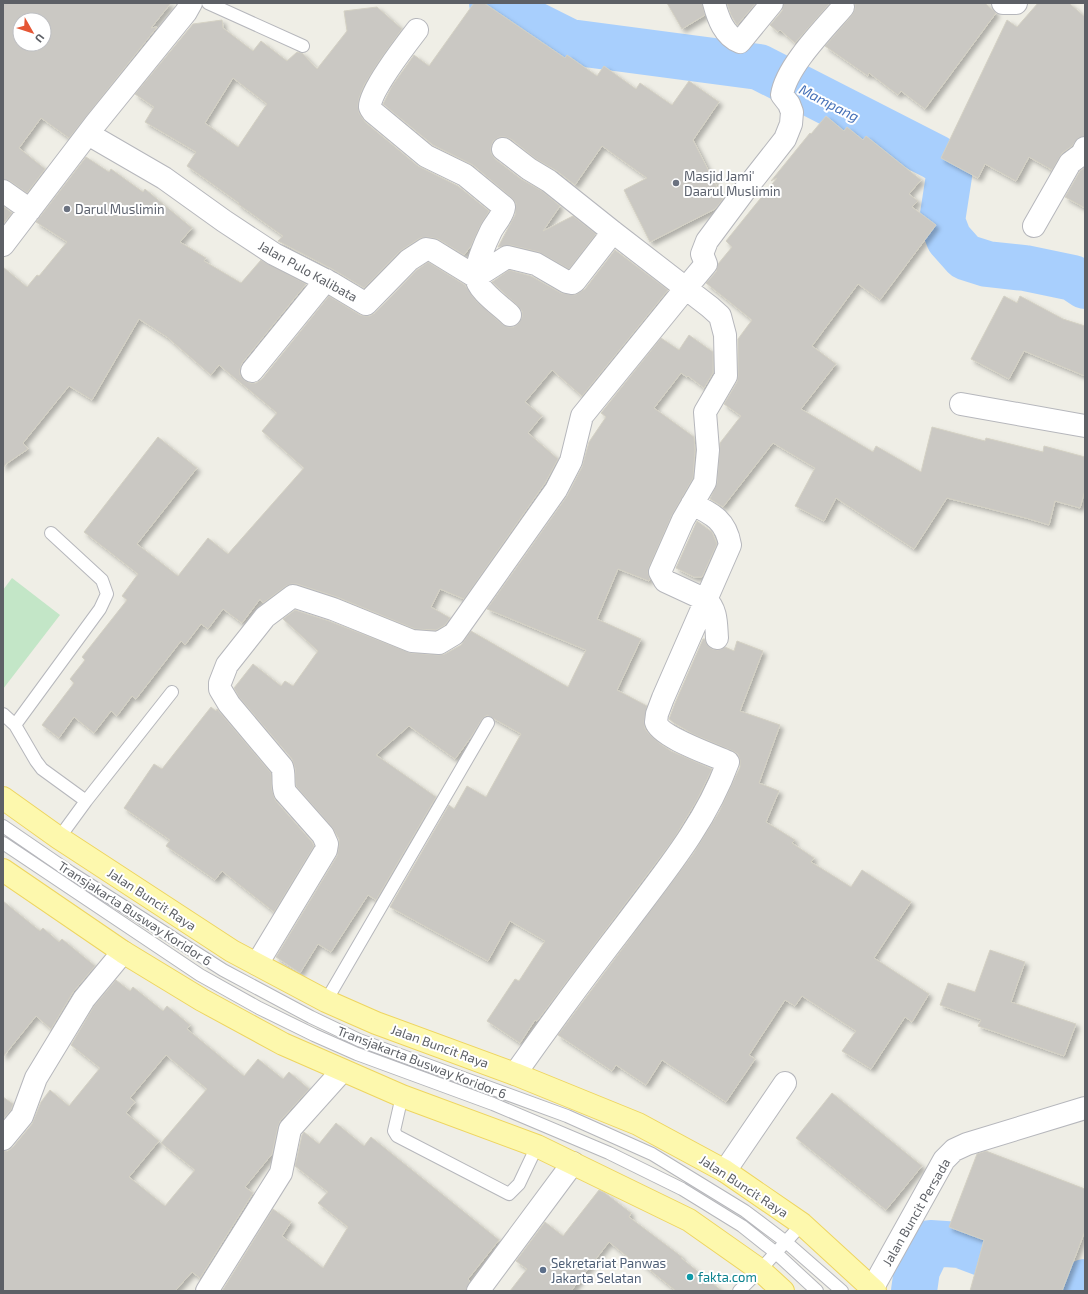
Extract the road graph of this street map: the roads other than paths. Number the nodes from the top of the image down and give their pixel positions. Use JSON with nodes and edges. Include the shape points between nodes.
{"nodes":[{"id":1,"x":191,"y":3,"type":"edge"},
{"id":2,"x":208,"y":3,"type":"edge"},
{"id":3,"x":714,"y":3,"type":"edge"},
{"id":4,"x":772,"y":3,"type":"edge"},
{"id":5,"x":1003,"y":3,"type":"edge"},
{"id":6,"x":1016,"y":3,"type":"edge"},
{"id":7,"x":842,"y":4,"type":"edge"},
{"id":8,"x":417,"y":30,"type":"dead end"},
{"id":9,"x":303,"y":46,"type":"dead end"},
{"id":10,"x":87,"y":135,"type":"junction"},
{"id":11,"x":1085,"y":148,"type":"edge"},
{"id":12,"x":503,"y":149,"type":"dead end"},
{"id":13,"x":3,"y":191,"type":"edge"},
{"id":14,"x":30,"y":210,"type":"junction"},
{"id":15,"x":1034,"y":226,"type":"dead end"},
{"id":16,"x":613,"y":232,"type":"junction"},
{"id":17,"x":3,"y":245,"type":"edge"},
{"id":18,"x":476,"y":277,"type":"junction"},
{"id":19,"x":326,"y":280,"type":"junction"},
{"id":20,"x":686,"y":288,"type":"junction"},
{"id":21,"x":510,"y":315,"type":"dead end"},
{"id":22,"x":252,"y":371,"type":"dead end"},
{"id":23,"x":961,"y":404,"type":"dead end"},
{"id":24,"x":1085,"y":426,"type":"edge"},
{"id":25,"x":692,"y":504,"type":"junction"},
{"id":26,"x":51,"y":533,"type":"dead end"},
{"id":27,"x":706,"y":600,"type":"junction"},
{"id":28,"x":717,"y":638,"type":"dead end"},
{"id":29,"x":172,"y":692,"type":"dead end"},
{"id":30,"x":3,"y":714,"type":"edge"},
{"id":31,"x":488,"y":723,"type":"dead end"},
{"id":32,"x":15,"y":725,"type":"junction"},
{"id":33,"x":3,"y":798,"type":"edge"},
{"id":34,"x":86,"y":801,"type":"junction"},
{"id":35,"x":3,"y":826,"type":"edge"},
{"id":36,"x":60,"y":838,"type":"junction"},
{"id":37,"x":3,"y":843,"type":"edge"},
{"id":38,"x":3,"y":870,"type":"edge"},
{"id":39,"x":123,"y":952,"type":"junction"},
{"id":40,"x":257,"y":964,"type":"junction"},
{"id":41,"x":326,"y":1001,"type":"junction"},
{"id":42,"x":342,"y":1071,"type":"junction"},
{"id":43,"x":515,"y":1074,"type":"junction"},
{"id":44,"x":785,"y":1083,"type":"dead end"},
{"id":45,"x":402,"y":1096,"type":"junction"},
{"id":46,"x":1085,"y":1108,"type":"edge"},
{"id":47,"x":3,"y":1139,"type":"edge"},
{"id":48,"x":537,"y":1146,"type":"junction"},
{"id":49,"x":573,"y":1163,"type":"junction"},
{"id":50,"x":725,"y":1171,"type":"junction"},
{"id":51,"x":802,"y":1224,"type":"junction"},
{"id":52,"x":786,"y":1242,"type":"junction"},
{"id":53,"x":776,"y":1253,"type":"junction"},
{"id":54,"x":760,"y":1270,"type":"junction"},
{"id":55,"x":873,"y":1290,"type":"edge"},
{"id":56,"x":207,"y":1291,"type":"edge"},
{"id":57,"x":478,"y":1291,"type":"edge"},
{"id":58,"x":739,"y":1291,"type":"edge"},
{"id":59,"x":783,"y":1291,"type":"edge"},
{"id":60,"x":817,"y":1291,"type":"edge"},
{"id":61,"x":842,"y":1291,"type":"edge"}],
"edges":[{"from":1,"to":10,"type":"street"},
{"from":2,"to":9,"type":"lane"},
{"from":3,"to":4,"type":"street","via":[[725,30],[733,40],[740,42]]},
{"from":5,"to":6,"type":"street"},
{"from":7,"to":20,"type":"street","via":[[801,57],[782,90],[782,95],[792,112],[791,124],[785,139],[707,241],[702,254],[706,264]]},
{"from":8,"to":18,"type":"street","via":[[383,76],[370,102],[370,108],[426,156],[465,175],[504,206],[478,262]]},
{"from":10,"to":14,"type":"street"},
{"from":10,"to":19,"type":"street","name":"Jalan Pulo Kalibata","via":[[164,178],[274,254]]},
{"from":11,"to":15,"type":"street","via":[[1082,154],[1070,163]]},
{"from":12,"to":16,"type":"street","via":[[549,181]]},
{"from":13,"to":14,"type":"street"},
{"from":14,"to":17,"type":"street"},
{"from":16,"to":18,"type":"street","via":[[572,283],[536,264],[507,257]]},
{"from":16,"to":20,"type":"street"},
{"from":18,"to":19,"type":"street","name":"Jalan Pulo Kalibata","via":[[426,249],[409,260],[366,304]]},
{"from":18,"to":21,"type":"street","via":[[482,289]]},
{"from":19,"to":22,"type":"street"},
{"from":20,"to":25,"type":"street","via":[[720,316],[725,335],[726,357],[726,376],[705,412],[708,450],[705,482]]},
{"from":20,"to":40,"type":"street","via":[[582,416],[571,461],[556,490],[454,634],[439,644],[412,642],[333,609],[293,596],[265,617],[227,665],[220,689],[229,704],[282,767],[285,792],[324,835],[326,844],[326,850]]},
{"from":23,"to":24,"type":"street"},
{"from":25,"to":27,"type":"street","via":[[722,523],[730,545]]},
{"from":25,"to":27,"type":"street","via":[[660,572],[664,581]]},
{"from":26,"to":32,"type":"lane","via":[[102,580],[107,594],[100,609]]},
{"from":27,"to":28,"type":"street","via":[[711,605],[715,617]]},
{"from":27,"to":43,"type":"street","via":[[663,698],[656,722],[659,729],[673,738],[728,762],[722,778],[688,841]]},
{"from":29,"to":34,"type":"lane"},
{"from":30,"to":32,"type":"lane"},
{"from":31,"to":41,"type":"lane"},
{"from":32,"to":34,"type":"lane","via":[[42,769]]},
{"from":33,"to":36,"type":"main road","name":"Jalan Buncit Raya"},
{"from":34,"to":36,"type":"lane"},
{"from":35,"to":52,"type":"lane","name":"Transjakarta Busway Koridor 6","via":[[223,970],[311,1017],[359,1040],[567,1116],[652,1154],[746,1211]]},
{"from":36,"to":40,"type":"main road","name":"Jalan Buncit Raya","via":[[232,951]]},
{"from":37,"to":53,"type":"lane","name":"Transjakarta Busway Koridor 6","via":[[200,975],[259,1008],[357,1054],[493,1104],[608,1152],[682,1190],[742,1226]]},
{"from":38,"to":39,"type":"main road"},
{"from":39,"to":42,"type":"main road","via":[[208,1004],[283,1044]]},
{"from":39,"to":47,"type":"street","via":[[84,999],[36,1078],[22,1116]]},
{"from":40,"to":41,"type":"main road","name":"Jalan Buncit Raya"},
{"from":41,"to":43,"type":"main road","name":"Jalan Buncit Raya","via":[[376,1023]]},
{"from":42,"to":45,"type":"main road"},
{"from":42,"to":56,"type":"street","via":[[290,1129],[281,1173]]},
{"from":43,"to":50,"type":"main road","name":"Jalan Buncit Raya","via":[[638,1124]]},
{"from":44,"to":50,"type":"street"},
{"from":45,"to":48,"type":"main road"},
{"from":45,"to":48,"type":"lane","via":[[394,1131],[397,1136],[509,1194],[518,1184]]},
{"from":46,"to":55,"type":"street","name":"Jalan Buncit Persada","via":[[954,1150],[944,1160]]},
{"from":48,"to":49,"type":"main road"},
{"from":49,"to":54,"type":"main road","via":[[690,1220]]},
{"from":49,"to":57,"type":"street"},
{"from":50,"to":51,"type":"main road","name":"Jalan Buncit Raya"},
{"from":51,"to":52,"type":"lane"},
{"from":51,"to":55,"type":"main road","name":"Jalan Buncit Raya"},
{"from":52,"to":53,"type":"lane"},
{"from":52,"to":61,"type":"lane","name":"Transjakarta Busway Koridor 6"},
{"from":53,"to":54,"type":"lane"},
{"from":53,"to":60,"type":"lane","name":"Transjakarta Busway Koridor 6"},
{"from":54,"to":58,"type":"lane"},
{"from":54,"to":59,"type":"main road"}]}
